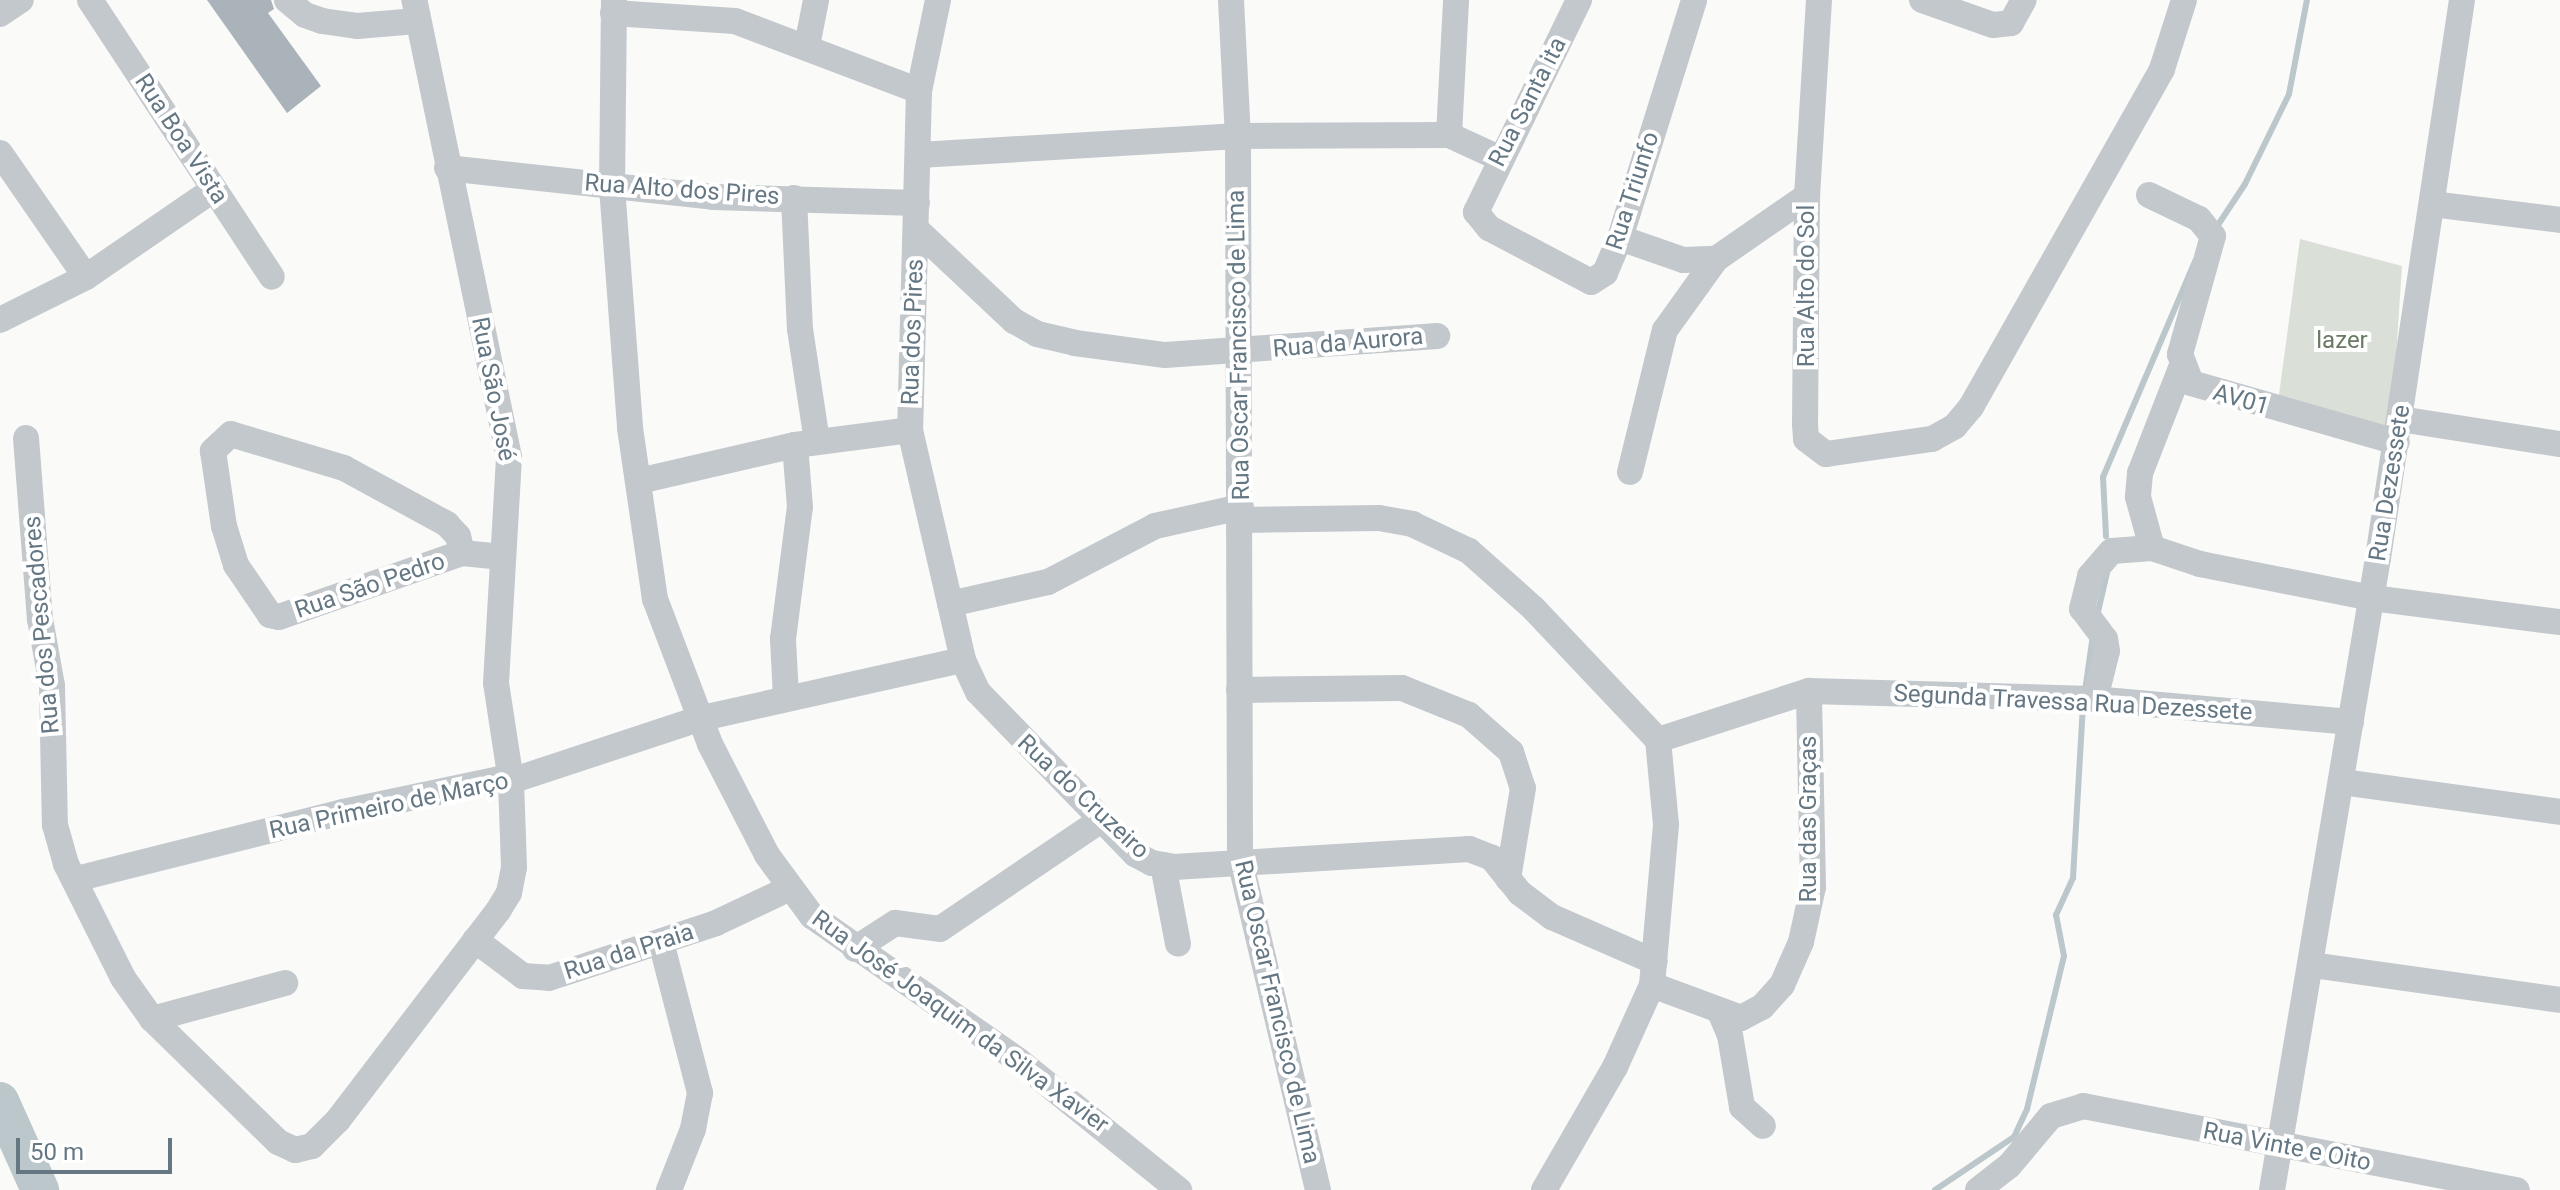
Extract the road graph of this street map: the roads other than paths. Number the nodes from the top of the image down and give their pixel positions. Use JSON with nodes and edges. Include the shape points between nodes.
{"nodes":[{"id":1,"x":21,"y":0,"type":"edge"},
{"id":2,"x":90,"y":0,"type":"edge"},
{"id":3,"x":287,"y":0,"type":"edge"},
{"id":4,"x":816,"y":0,"type":"edge"},
{"id":5,"x":938,"y":0,"type":"edge"},
{"id":6,"x":1231,"y":0,"type":"edge"},
{"id":7,"x":1456,"y":0,"type":"edge"},
{"id":8,"x":1579,"y":0,"type":"edge"},
{"id":9,"x":1694,"y":0,"type":"edge"},
{"id":10,"x":1819,"y":0,"type":"edge"},
{"id":11,"x":1922,"y":0,"type":"edge"},
{"id":12,"x":2024,"y":0,"type":"edge"},
{"id":13,"x":2184,"y":0,"type":"edge"},
{"id":14,"x":2462,"y":0,"type":"edge"},
{"id":15,"x":613,"y":7,"type":"edge"},
{"id":16,"x":416,"y":11,"type":"edge"},
{"id":17,"x":0,"y":14,"type":"edge"},
{"id":18,"x":807,"y":46,"type":"junction"},
{"id":19,"x":919,"y":91,"type":"junction"},
{"id":20,"x":1449,"y":135,"type":"junction"},
{"id":21,"x":1238,"y":136,"type":"junction"},
{"id":22,"x":0,"y":153,"type":"edge"},
{"id":23,"x":919,"y":155,"type":"junction"},
{"id":24,"x":1499,"y":158,"type":"junction"},
{"id":25,"x":447,"y":168,"type":"junction"},
{"id":26,"x":612,"y":187,"type":"junction"},
{"id":27,"x":214,"y":189,"type":"junction"},
{"id":28,"x":2149,"y":195,"type":"dead end"},
{"id":29,"x":1807,"y":196,"type":"junction"},
{"id":30,"x":794,"y":198,"type":"junction"},
{"id":31,"x":917,"y":203,"type":"junction"},
{"id":32,"x":1477,"y":204,"type":"joint"},
{"id":33,"x":2432,"y":204,"type":"junction"},
{"id":34,"x":2560,"y":220,"type":"edge"},
{"id":35,"x":917,"y":230,"type":"junction"},
{"id":36,"x":1620,"y":238,"type":"junction"},
{"id":37,"x":1716,"y":259,"type":"junction"},
{"id":38,"x":86,"y":277,"type":"junction"},
{"id":39,"x":272,"y":277,"type":"dead end"},
{"id":40,"x":0,"y":320,"type":"edge"},
{"id":41,"x":1437,"y":336,"type":"dead end"},
{"id":42,"x":1238,"y":353,"type":"junction"},
{"id":43,"x":2181,"y":368,"type":"junction"},
{"id":44,"x":910,"y":430,"type":"junction"},
{"id":45,"x":2398,"y":430,"type":"junction"},
{"id":46,"x":26,"y":438,"type":"dead end"},
{"id":47,"x":806,"y":444,"type":"junction"},
{"id":48,"x":2560,"y":444,"type":"edge"},
{"id":49,"x":1630,"y":472,"type":"dead end"},
{"id":50,"x":639,"y":481,"type":"junction"},
{"id":51,"x":1241,"y":514,"type":"junction"},
{"id":52,"x":2152,"y":548,"type":"junction"},
{"id":53,"x":462,"y":553,"type":"junction"},
{"id":54,"x":503,"y":557,"type":"junction"},
{"id":55,"x":2372,"y":598,"type":"junction"},
{"id":56,"x":950,"y":604,"type":"junction"},
{"id":57,"x":2560,"y":622,"type":"edge"},
{"id":58,"x":963,"y":660,"type":"junction"},
{"id":59,"x":1239,"y":690,"type":"junction"},
{"id":60,"x":1809,"y":691,"type":"junction"},
{"id":61,"x":786,"y":697,"type":"junction"},
{"id":62,"x":2086,"y":698,"type":"junction"},
{"id":63,"x":698,"y":719,"type":"junction"},
{"id":64,"x":2351,"y":722,"type":"junction"},
{"id":65,"x":1658,"y":740,"type":"junction"},
{"id":66,"x":511,"y":781,"type":"junction"},
{"id":67,"x":2342,"y":782,"type":"junction"},
{"id":68,"x":2560,"y":812,"type":"edge"},
{"id":69,"x":1101,"y":820,"type":"junction"},
{"id":70,"x":1240,"y":860,"type":"junction"},
{"id":71,"x":1163,"y":865,"type":"junction"},
{"id":72,"x":76,"y":879,"type":"junction"},
{"id":73,"x":1508,"y":879,"type":"junction"},
{"id":74,"x":788,"y":889,"type":"junction"},
{"id":75,"x":475,"y":940,"type":"junction"},
{"id":76,"x":661,"y":942,"type":"junction"},
{"id":77,"x":1178,"y":944,"type":"dead end"},
{"id":78,"x":855,"y":949,"type":"junction"},
{"id":79,"x":2312,"y":965,"type":"junction"},
{"id":80,"x":1654,"y":974,"type":"junction"},
{"id":81,"x":285,"y":983,"type":"dead end"},
{"id":82,"x":2560,"y":1000,"type":"edge"},
{"id":83,"x":1720,"y":1012,"type":"junction"},
{"id":84,"x":152,"y":1019,"type":"junction"},
{"id":85,"x":338,"y":1120,"type":"joint"},
{"id":86,"x":1763,"y":1126,"type":"dead end"},
{"id":87,"x":2279,"y":1147,"type":"junction"},
{"id":88,"x":669,"y":1190,"type":"edge"},
{"id":89,"x":1179,"y":1190,"type":"edge"},
{"id":90,"x":1318,"y":1190,"type":"edge"},
{"id":91,"x":1544,"y":1190,"type":"edge"},
{"id":92,"x":1978,"y":1190,"type":"edge"},
{"id":93,"x":2272,"y":1190,"type":"edge"},
{"id":94,"x":2517,"y":1190,"type":"edge"}],
"edges":[{"from":1,"to":17,"type":"street"},
{"from":2,"to":27,"type":"street","name":"Rua Boa Vista"},
{"from":3,"to":16,"type":"street","via":[[305,15],[357,26]]},
{"from":4,"to":18,"type":"street"},
{"from":5,"to":19,"type":"street","name":"Rua dos Pires"},
{"from":6,"to":21,"type":"street","name":"Rua Oscar Francisco de Lima"},
{"from":7,"to":20,"type":"street"},
{"from":8,"to":24,"type":"street","name":"Rua Santa ita"},
{"from":9,"to":36,"type":"street","name":"Rua Triunfo"},
{"from":10,"to":29,"type":"street","name":"Rua Alto do Sol"},
{"from":11,"to":12,"type":"street","via":[[1993,25],[2011,23]]},
{"from":13,"to":29,"type":"street","name":"Rua Alto do Sol","via":[[2162,69],[2003,358],[1955,426],[1932,439],[1826,454],[1806,439]]},
{"from":14,"to":33,"type":"street","name":"Rua Dezessete"},
{"from":15,"to":18,"type":"street","via":[[735,21]]},
{"from":15,"to":26,"type":"street","name":"Rua José Joaquim da Silva Xavier"},
{"from":16,"to":25,"type":"street","name":"Rua São José"},
{"from":18,"to":19,"type":"street"},
{"from":19,"to":23,"type":"street","name":"Rua dos Pires"},
{"from":20,"to":21,"type":"street"},
{"from":20,"to":24,"type":"street"},
{"from":21,"to":23,"type":"street"},
{"from":21,"to":42,"type":"street","name":"Rua Oscar Francisco de Lima"},
{"from":22,"to":38,"type":"street"},
{"from":23,"to":31,"type":"street","name":"Rua dos Pires"},
{"from":24,"to":32,"type":"street","name":"Rua Santa ita"},
{"from":25,"to":26,"type":"street","name":"Rua Alto dos Pires"},
{"from":25,"to":54,"type":"street","name":"Rua São José","via":[[509,457]]},
{"from":26,"to":30,"type":"street","name":"Rua Alto dos Pires"},
{"from":26,"to":50,"type":"street","name":"Rua José Joaquim da Silva Xavier","via":[[630,428]]},
{"from":27,"to":38,"type":"street"},
{"from":27,"to":39,"type":"street","name":"Rua Boa Vista"},
{"from":28,"to":43,"type":"street","via":[[2210,231]]},
{"from":29,"to":37,"type":"street"},
{"from":30,"to":31,"type":"street","name":"Rua Alto dos Pires"},
{"from":30,"to":47,"type":"street"},
{"from":31,"to":35,"type":"street","name":"Rua dos Pires"},
{"from":32,"to":36,"type":"street","name":"Rua Triunfo","via":[[1476,212],[1489,228],[1591,282],[1605,273]]},
{"from":33,"to":34,"type":"street"},
{"from":33,"to":45,"type":"street","name":"Rua Dezessete"},
{"from":35,"to":42,"type":"street","name":"Rua da Aurora","via":[[1014,321],[1037,334],[1149,354]]},
{"from":35,"to":44,"type":"street","name":"Rua dos Pires"},
{"from":36,"to":37,"type":"street","via":[[1683,260]]},
{"from":37,"to":49,"type":"street","via":[[1665,330]]},
{"from":38,"to":40,"type":"street"},
{"from":41,"to":42,"type":"street","name":"Rua da Aurora"},
{"from":42,"to":51,"type":"street","name":"Rua Oscar Francisco de Lima"},
{"from":43,"to":45,"type":"street","name":"AV01","via":[[2191,383],[2208,392]]},
{"from":43,"to":52,"type":"street","via":[[2140,473],[2138,497]]},
{"from":44,"to":47,"type":"street"},
{"from":44,"to":56,"type":"street","name":"Rua dos Pires"},
{"from":45,"to":48,"type":"street","name":"AV01"},
{"from":45,"to":55,"type":"street","name":"Rua Dezessete"},
{"from":46,"to":72,"type":"street","name":"Rua dos Pescadores","via":[[40,619],[52,686],[55,825]]},
{"from":47,"to":50,"type":"street"},
{"from":47,"to":61,"type":"street","via":[[783,639]]},
{"from":50,"to":63,"type":"street","name":"Rua José Joaquim da Silva Xavier","via":[[655,599]]},
{"from":51,"to":56,"type":"street","via":[[1155,526],[1048,582]]},
{"from":51,"to":59,"type":"street","name":"Rua Oscar Francisco de Lima"},
{"from":51,"to":65,"type":"street","via":[[1379,518],[1412,524],[1469,551],[1534,609]]},
{"from":52,"to":55,"type":"street","via":[[2200,564]]},
{"from":52,"to":62,"type":"street","via":[[2112,551],[2097,563],[2082,609],[2107,651]]},
{"from":53,"to":53,"type":"street","name":"Rua São Pedro","via":[[458,536],[447,524],[344,468],[231,434],[213,451],[224,526],[236,565],[270,615],[279,617]]},
{"from":53,"to":54,"type":"street","name":"Rua São Pedro"},
{"from":54,"to":66,"type":"street","name":"Rua São José","via":[[496,683]]},
{"from":55,"to":57,"type":"street"},
{"from":55,"to":64,"type":"street","name":"Rua Dezessete"},
{"from":56,"to":58,"type":"street","name":"Rua dos Pires"},
{"from":58,"to":61,"type":"street","name":"Rua Primeiro de Março"},
{"from":58,"to":69,"type":"street","name":"Rua do Cruzeiro","via":[[999,718]]},
{"from":59,"to":70,"type":"street","name":"Rua Oscar Francisco de Lima"},
{"from":59,"to":73,"type":"street","via":[[1402,688],[1469,715],[1511,752],[1523,788]]},
{"from":60,"to":62,"type":"street","name":"Segunda Travessa Rua Dezessete"},
{"from":60,"to":65,"type":"street","name":"Segunda Travessa Rua Dezessete"},
{"from":60,"to":83,"type":"street","name":"Rua das Graças","via":[[1813,887],[1801,942],[1782,985],[1762,1007],[1741,1018]]},
{"from":61,"to":63,"type":"street","name":"Rua Primeiro de Março"},
{"from":62,"to":64,"type":"street","name":"Segunda Travessa Rua Dezessete"},
{"from":63,"to":66,"type":"street","name":"Rua Primeiro de Março"},
{"from":63,"to":74,"type":"street","name":"Rua José Joaquim da Silva Xavier"},
{"from":64,"to":67,"type":"street","name":"Rua Dezessete"},
{"from":65,"to":80,"type":"street","via":[[1666,825]]},
{"from":66,"to":72,"type":"street","name":"Rua Primeiro de Março","via":[[499,779],[343,812]]},
{"from":66,"to":75,"type":"street","name":"Rua São José","via":[[514,867],[509,893]]},
{"from":67,"to":68,"type":"street"},
{"from":67,"to":79,"type":"street","name":"Rua Dezessete"},
{"from":69,"to":71,"type":"street","name":"Rua do Cruzeiro","via":[[1135,854]]},
{"from":69,"to":78,"type":"street","via":[[940,929],[895,923]]},
{"from":70,"to":71,"type":"street","name":"Rua do Cruzeiro"},
{"from":70,"to":73,"type":"street","name":"Rua do Cruzeiro","via":[[1469,849],[1492,858]]},
{"from":70,"to":90,"type":"street","name":"Rua Oscar Francisco de Lima"},
{"from":71,"to":77,"type":"street"},
{"from":72,"to":84,"type":"street","name":"Rua dos Pescadores","via":[[123,978]]},
{"from":73,"to":80,"type":"street","name":"Rua das Graças","via":[[1552,917]]},
{"from":74,"to":76,"type":"street","name":"Rua da Praia","via":[[738,915]]},
{"from":74,"to":78,"type":"street","name":"Rua José Joaquim da Silva Xavier","via":[[812,916]]},
{"from":75,"to":76,"type":"street","name":"Rua da Praia","via":[[533,979]]},
{"from":75,"to":85,"type":"street","name":"Rua São José"},
{"from":76,"to":88,"type":"street","via":[[700,1093]]},
{"from":78,"to":89,"type":"street","name":"Rua José Joaquim da Silva Xavier","via":[[1019,1061]]},
{"from":79,"to":82,"type":"street"},
{"from":79,"to":87,"type":"street","name":"Rua Dezessete"},
{"from":80,"to":83,"type":"street","name":"Rua das Graças"},
{"from":80,"to":91,"type":"street","via":[[1615,1067]]},
{"from":81,"to":84,"type":"street"},
{"from":83,"to":86,"type":"street","via":[[1730,1035],[1742,1107]]},
{"from":84,"to":85,"type":"street","name":"Rua dos Pescadores","via":[[278,1142],[295,1150],[312,1146]]},
{"from":87,"to":92,"type":"street","name":"Rua Vinte e Oito","via":[[2103,1107],[2058,1111],[2009,1166]]},
{"from":87,"to":93,"type":"street","name":"Rua Dezessete"},
{"from":87,"to":94,"type":"street","name":"Rua Vinte e Oito"}]}
